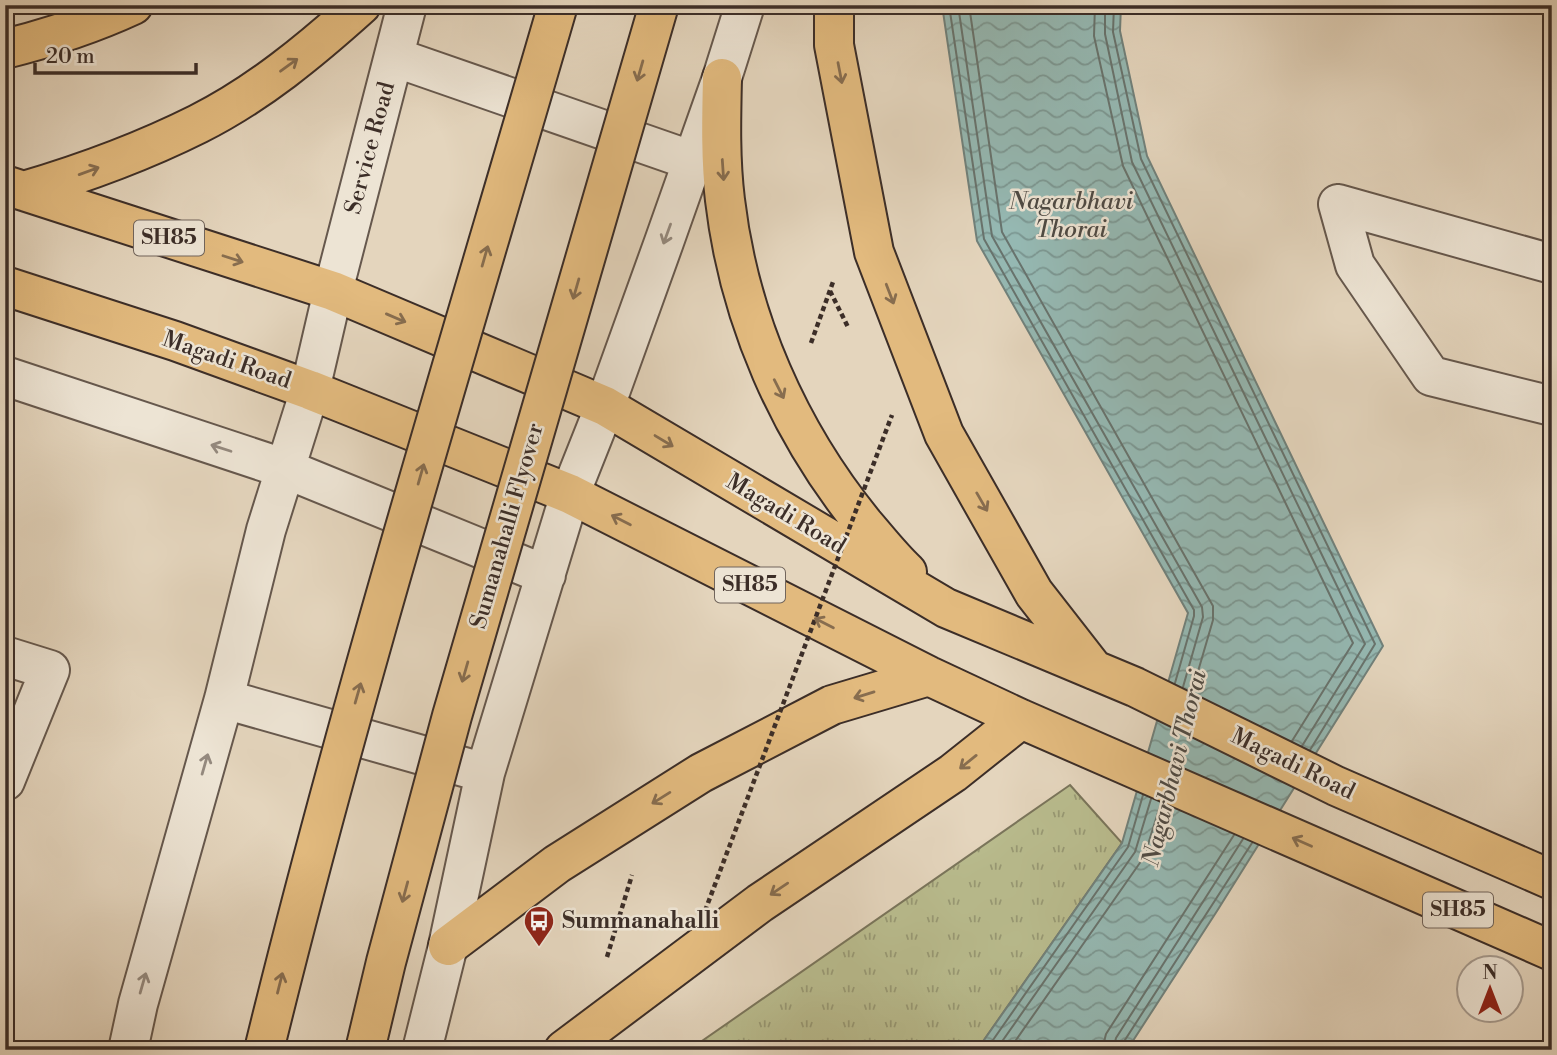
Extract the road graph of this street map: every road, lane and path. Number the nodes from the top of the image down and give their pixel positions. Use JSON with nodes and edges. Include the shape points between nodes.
{"nodes":[{"id":1,"x":133,"y":5,"type":"edge"},
{"id":2,"x":361,"y":5,"type":"edge"},
{"id":3,"x":407,"y":5,"type":"edge"},
{"id":4,"x":558,"y":5,"type":"edge"},
{"id":5,"x":659,"y":5,"type":"edge"},
{"id":6,"x":745,"y":5,"type":"edge"},
{"id":7,"x":834,"y":5,"type":"edge"},
{"id":8,"x":5,"y":49,"type":"edge"},
{"id":9,"x":394,"y":57,"type":"junction"},
{"id":10,"x":722,"y":78,"type":"junction"},
{"id":11,"x":693,"y":161,"type":"junction"},
{"id":12,"x":15,"y":188,"type":"edge"},
{"id":13,"x":1552,"y":264,"type":"edge"},
{"id":14,"x":834,"y":278,"type":"dead end"},
{"id":15,"x":5,"y":286,"type":"edge"},
{"id":16,"x":333,"y":291,"type":"junction"},
{"id":17,"x":5,"y":376,"type":"edge"},
{"id":18,"x":310,"y":390,"type":"junction"},
{"id":19,"x":1552,"y":406,"type":"edge"},
{"id":20,"x":605,"y":407,"type":"junction"},
{"id":21,"x":788,"y":407,"type":"junction"},
{"id":22,"x":892,"y":415,"type":"dead end"},
{"id":23,"x":286,"y":469,"type":"junction"},
{"id":24,"x":570,"y":494,"type":"junction"},
{"id":25,"x":546,"y":575,"type":"junction"},
{"id":26,"x":946,"y":608,"type":"junction"},
{"id":27,"x":5,"y":656,"type":"edge"},
{"id":28,"x":1096,"y":671,"type":"junction"},
{"id":29,"x":929,"y":676,"type":"junction"},
{"id":30,"x":223,"y":699,"type":"junction"},
{"id":31,"x":1021,"y":719,"type":"junction"},
{"id":32,"x":485,"y":773,"type":"junction"},
{"id":33,"x":5,"y":781,"type":"edge"},
{"id":34,"x":653,"y":803,"type":"junction"},
{"id":35,"x":1552,"y":880,"type":"edge"},
{"id":36,"x":705,"y":911,"type":"dead end"},
{"id":37,"x":448,"y":946,"type":"junction"},
{"id":38,"x":1552,"y":951,"type":"edge"},
{"id":39,"x":605,"y":965,"type":"dead end"},
{"id":40,"x":128,"y":1050,"type":"edge"},
{"id":41,"x":264,"y":1050,"type":"edge"},
{"id":42,"x":365,"y":1050,"type":"edge"},
{"id":43,"x":422,"y":1050,"type":"edge"},
{"id":44,"x":564,"y":1050,"type":"edge"}],
"edges":[{"from":1,"to":8,"type":"main road"},
{"from":12,"to":2,"type":"main road","one_way":true,"via":[[96,169],[200,123],[316,46]]},
{"from":3,"to":9,"type":"street","name":"Service Road"},
{"from":41,"to":4,"type":"main road","one_way":true,"bridge":true,"via":[[358,692]]},
{"from":5,"to":42,"type":"main road","name":"Sumanahalli Flyover","one_way":true,"bridge":true,"via":[[452,716]]},
{"from":6,"to":10,"type":"street"},
{"from":7,"to":28,"type":"main road","one_way":true,"via":[[834,45],[874,252],[944,434],[1034,593]]},
{"from":9,"to":11,"type":"street"},
{"from":9,"to":16,"type":"street","name":"Service Road"},
{"from":10,"to":11,"type":"street"},
{"from":10,"to":21,"type":"main road","one_way":true,"via":[[720,139],[735,261],[752,321]]},
{"from":11,"to":20,"type":"street","one_way":true},
{"from":12,"to":16,"type":"main road","name":"Magadi Road","number":"SH85","one_way":true},
{"from":13,"to":19,"type":"street","via":[[1338,204],[1355,265],[1431,376]]},
{"from":14,"to":21,"type":"path"},
{"from":15,"to":18,"type":"main road","name":"Magadi Road","number":"SH85"},
{"from":16,"to":18,"type":"street","name":"Service Road"},
{"from":16,"to":20,"type":"main road","name":"Magadi Road","number":"SH85","one_way":true},
{"from":23,"to":17,"type":"street","one_way":true},
{"from":18,"to":23,"type":"street","name":"Service Road"},
{"from":18,"to":24,"type":"main road","name":"Magadi Road","number":"SH85"},
{"from":20,"to":24,"type":"street"},
{"from":20,"to":26,"type":"main road","name":"Magadi Road","number":"SH85","one_way":true},
{"from":21,"to":26,"type":"main road","via":[[806,443],[847,503],[893,559]]},
{"from":22,"to":36,"type":"path","bridge":true},
{"from":23,"to":25,"type":"street"},
{"from":23,"to":30,"type":"street","name":"Service Road"},
{"from":24,"to":25,"type":"street"},
{"from":29,"to":24,"type":"main road","name":"Magadi Road","number":"SH85","one_way":true},
{"from":25,"to":32,"type":"street"},
{"from":26,"to":28,"type":"main road","name":"Magadi Road","number":"SH85"},
{"from":27,"to":33,"type":"street","via":[[50,670]]},
{"from":28,"to":35,"type":"main road","name":"Magadi Road","number":"SH85","via":[[1335,786]]},
{"from":29,"to":31,"type":"main road","name":"Magadi Road","number":"SH85"},
{"from":29,"to":34,"type":"main road","one_way":true,"via":[[832,705]]},
{"from":30,"to":32,"type":"street"},
{"from":40,"to":30,"type":"street","name":"Service Road","one_way":true},
{"from":38,"to":31,"type":"main road","name":"Magadi Road","number":"SH85","one_way":true},
{"from":31,"to":44,"type":"main road","one_way":true,"via":[[953,773],[760,902]]},
{"from":32,"to":37,"type":"street"},
{"from":34,"to":37,"type":"main road","via":[[557,864]]},
{"from":34,"to":39,"type":"path"},
{"from":37,"to":43,"type":"street"}]}
